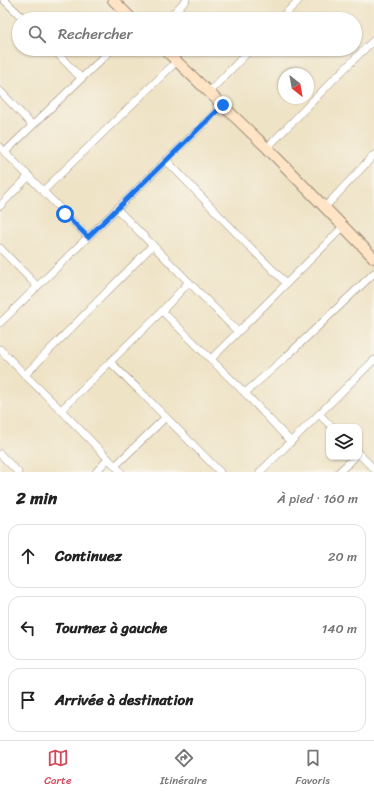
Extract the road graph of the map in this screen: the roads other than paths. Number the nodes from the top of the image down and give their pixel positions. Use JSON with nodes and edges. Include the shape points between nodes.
{"nodes":[{"id":1,"x":4,"y":0,"type":"edge"},
{"id":2,"x":113,"y":0,"type":"edge"},
{"id":3,"x":186,"y":0,"type":"edge"},
{"id":4,"x":299,"y":0,"type":"edge"},
{"id":5,"x":17,"y":12,"type":"edge"},
{"id":6,"x":125,"y":12,"type":"edge"},
{"id":7,"x":175,"y":12,"type":"edge"},
{"id":8,"x":287,"y":12,"type":"edge"},
{"id":9,"x":374,"y":40,"type":"edge"},
{"id":10,"x":362,"y":51,"type":"edge"},
{"id":11,"x":60,"y":56,"type":"edge"},
{"id":12,"x":105,"y":56,"type":"edge"},
{"id":13,"x":170,"y":56,"type":"edge"},
{"id":14,"x":244,"y":56,"type":"edge"},
{"id":15,"x":357,"y":56,"type":"edge"},
{"id":16,"x":176,"y":62,"type":"junction"},
{"id":17,"x":81,"y":78,"type":"junction"},
{"id":18,"x":0,"y":91,"type":"edge"},
{"id":19,"x":209,"y":92,"type":"junction"},
{"id":20,"x":223,"y":105,"type":"junction"},
{"id":21,"x":32,"y":125,"type":"junction"},
{"id":22,"x":267,"y":148,"type":"junction"},
{"id":23,"x":3,"y":149,"type":"edge"},
{"id":24,"x":374,"y":155,"type":"edge"},
{"id":25,"x":166,"y":160,"type":"junction"},
{"id":26,"x":29,"y":176,"type":"junction"},
{"id":27,"x":43,"y":191,"type":"junction"},
{"id":28,"x":0,"y":206,"type":"edge"},
{"id":29,"x":325,"y":206,"type":"junction"},
{"id":30,"x":117,"y":209,"type":"junction"},
{"id":31,"x":344,"y":226,"type":"junction"},
{"id":32,"x":88,"y":237,"type":"junction"},
{"id":33,"x":153,"y":245,"type":"junction"},
{"id":34,"x":0,"y":248,"type":"edge"},
{"id":35,"x":374,"y":258,"type":"edge"},
{"id":36,"x":374,"y":273,"type":"edge"},
{"id":37,"x":189,"y":282,"type":"junction"},
{"id":38,"x":286,"y":283,"type":"junction"},
{"id":39,"x":37,"y":286,"type":"junction"},
{"id":40,"x":162,"y":311,"type":"junction"},
{"id":41,"x":0,"y":322,"type":"edge"},
{"id":42,"x":237,"y":331,"type":"junction"},
{"id":43,"x":0,"y":349,"type":"edge"},
{"id":44,"x":211,"y":359,"type":"junction"},
{"id":45,"x":110,"y":362,"type":"junction"},
{"id":46,"x":372,"y":365,"type":"edge"},
{"id":47,"x":25,"y":375,"type":"junction"},
{"id":48,"x":245,"y":393,"type":"junction"},
{"id":49,"x":61,"y":410,"type":"junction"},
{"id":50,"x":319,"y":414,"type":"junction"},
{"id":51,"x":166,"y":417,"type":"junction"},
{"id":52,"x":329,"y":424,"type":"edge"},
{"id":53,"x":291,"y":442,"type":"junction"},
{"id":54,"x":0,"y":454,"type":"edge"},
{"id":55,"x":362,"y":457,"type":"edge"},
{"id":56,"x":108,"y":459,"type":"junction"},
{"id":57,"x":352,"y":460,"type":"edge"},
{"id":58,"x":115,"y":466,"type":"junction"},
{"id":59,"x":374,"y":469,"type":"edge"},
{"id":60,"x":18,"y":472,"type":"edge"},
{"id":61,"x":96,"y":472,"type":"edge"},
{"id":62,"x":121,"y":472,"type":"edge"},
{"id":63,"x":220,"y":472,"type":"edge"},
{"id":64,"x":260,"y":472,"type":"edge"},
{"id":65,"x":339,"y":472,"type":"edge"}],
"edges":[{"from":1,"to":5,"type":"street"},
{"from":2,"to":6,"type":"street"},
{"from":3,"to":7,"type":"street"},
{"from":4,"to":8,"type":"street"},
{"from":9,"to":10,"type":"street"},
{"from":11,"to":17,"type":"street"},
{"from":12,"to":17,"type":"street"},
{"from":13,"to":16,"type":"street"},
{"from":14,"to":19,"type":"street"},
{"from":15,"to":22,"type":"street"},
{"from":16,"to":19,"type":"street"},
{"from":16,"to":27,"type":"street"},
{"from":17,"to":21,"type":"street"},
{"from":18,"to":21,"type":"street"},
{"from":19,"to":20,"type":"street"},
{"from":20,"to":22,"type":"street"},
{"from":20,"to":25,"type":"street"},
{"from":21,"to":23,"type":"street"},
{"from":22,"to":29,"type":"street"},
{"from":23,"to":26,"type":"street"},
{"from":24,"to":29,"type":"street"},
{"from":25,"to":30,"type":"street"},
{"from":25,"to":38,"type":"street"},
{"from":26,"to":27,"type":"street"},
{"from":26,"to":28,"type":"street"},
{"from":27,"to":32,"type":"street"},
{"from":29,"to":31,"type":"street"},
{"from":30,"to":32,"type":"street"},
{"from":30,"to":33,"type":"street"},
{"from":31,"to":35,"type":"street"},
{"from":31,"to":38,"type":"street"},
{"from":32,"to":39,"type":"street"},
{"from":33,"to":37,"type":"street"},
{"from":33,"to":47,"type":"street"},
{"from":34,"to":39,"type":"street"},
{"from":36,"to":48,"type":"street"},
{"from":37,"to":40,"type":"street"},
{"from":37,"to":42,"type":"street"},
{"from":38,"to":42,"type":"street"},
{"from":39,"to":41,"type":"street"},
{"from":40,"to":44,"type":"street"},
{"from":40,"to":45,"type":"street"},
{"from":42,"to":44,"type":"street"},
{"from":43,"to":47,"type":"street"},
{"from":44,"to":48,"type":"street"},
{"from":45,"to":49,"type":"street"},
{"from":45,"to":51,"type":"street"},
{"from":46,"to":50,"type":"street"},
{"from":47,"to":49,"type":"street"},
{"from":48,"to":53,"type":"street"},
{"from":49,"to":56,"type":"street"},
{"from":50,"to":52,"type":"street"},
{"from":50,"to":53,"type":"street"},
{"from":51,"to":58,"type":"street"},
{"from":51,"to":63,"type":"street"},
{"from":53,"to":64,"type":"street"},
{"from":54,"to":60,"type":"street"},
{"from":55,"to":59,"type":"street"},
{"from":56,"to":58,"type":"street"},
{"from":56,"to":61,"type":"street"},
{"from":57,"to":65,"type":"street"},
{"from":58,"to":62,"type":"street"}]}
